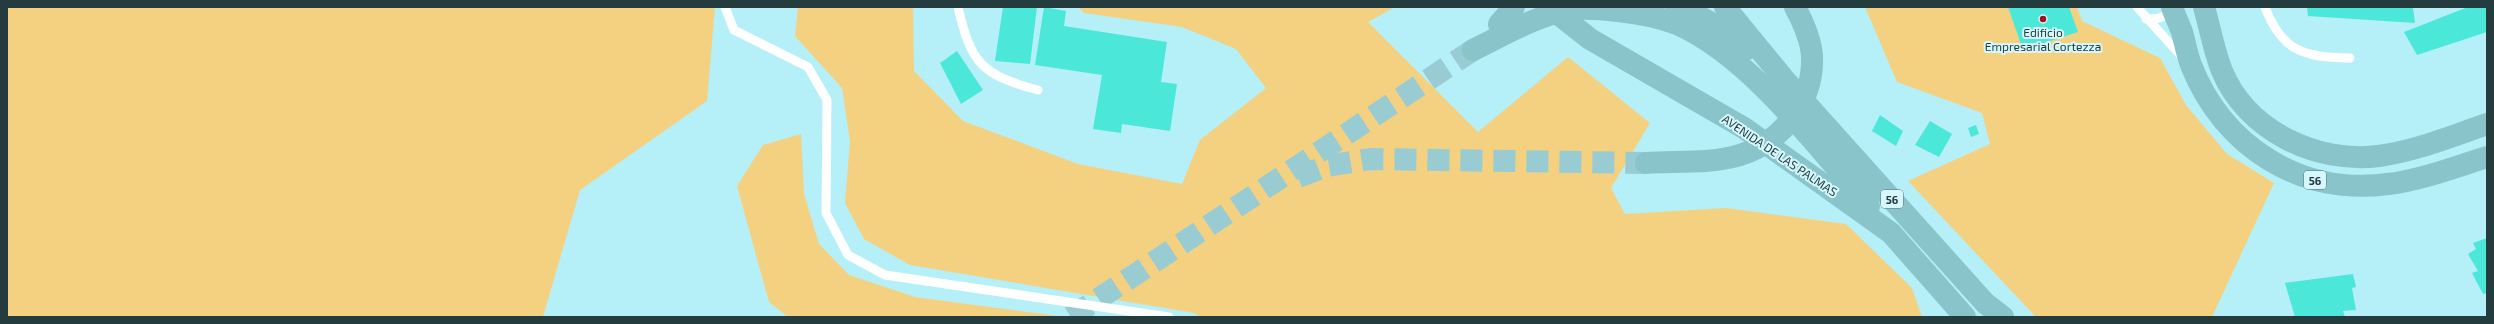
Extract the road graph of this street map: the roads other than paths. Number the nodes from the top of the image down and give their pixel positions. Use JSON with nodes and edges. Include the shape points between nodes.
{"nodes":[{"id":1,"x":725,"y":7,"type":"edge"},
{"id":2,"x":958,"y":7,"type":"edge"},
{"id":3,"x":1514,"y":7,"type":"edge"},
{"id":4,"x":1529,"y":7,"type":"edge"},
{"id":5,"x":1553,"y":7,"type":"edge"},
{"id":6,"x":1676,"y":7,"type":"edge"},
{"id":7,"x":1697,"y":7,"type":"edge"},
{"id":8,"x":1725,"y":7,"type":"edge"},
{"id":9,"x":1795,"y":7,"type":"edge"},
{"id":10,"x":2138,"y":7,"type":"edge"},
{"id":11,"x":2204,"y":7,"type":"edge"},
{"id":12,"x":2264,"y":7,"type":"edge"},
{"id":13,"x":2172,"y":8,"type":"edge"},
{"id":14,"x":2146,"y":19,"type":"junction"},
{"id":15,"x":1499,"y":24,"type":"junction"},
{"id":16,"x":1722,"y":28,"type":"junction"},
{"id":17,"x":2350,"y":58,"type":"dead end"},
{"id":18,"x":2191,"y":64,"type":"junction"},
{"id":19,"x":1784,"y":79,"type":"junction"},
{"id":20,"x":1038,"y":90,"type":"dead end"},
{"id":21,"x":2487,"y":124,"type":"edge"},
{"id":22,"x":2487,"y":157,"type":"edge"},
{"id":23,"x":1646,"y":163,"type":"tunnel mouth"},
{"id":24,"x":1891,"y":234,"type":"junction"},
{"id":25,"x":1169,"y":317,"type":"edge"},
{"id":26,"x":1965,"y":317,"type":"edge"},
{"id":27,"x":2002,"y":317,"type":"edge"}],
"edges":[{"from":1,"to":25,"type":"lane","via":[[734,30],[808,67],[827,100],[826,213],[848,255],[885,275]]},
{"from":2,"to":20,"type":"lane","via":[[964,34],[980,64],[1005,81]]},
{"from":3,"to":15,"type":"main road"},
{"from":4,"to":15,"type":"main road"},
{"from":5,"to":24,"type":"main road","name":"AVENIDA DE LAS PALMAS","number":"56","via":[[1590,39],[1744,128]]},
{"from":6,"to":16,"type":"main road"},
{"from":7,"to":16,"type":"main road"},
{"from":8,"to":19,"type":"main road","number":"56"},
{"from":9,"to":23,"type":"main road","via":[[1806,29],[1812,56],[1809,84],[1796,112],[1780,134],[1739,155]]},
{"from":10,"to":14,"type":"lane"},
{"from":11,"to":21,"type":"main road","number":"56","via":[[2223,72],[2238,98],[2267,126],[2295,143],[2328,154],[2358,158],[2381,156]]},
{"from":12,"to":17,"type":"lane","via":[[2278,35],[2289,45],[2308,54]]},
{"from":13,"to":14,"type":"lane","via":[[2166,16]]},
{"from":13,"to":18,"type":"main road","number":"56"},
{"from":14,"to":18,"type":"lane"},
{"from":15,"to":24,"type":"main road","via":[[1473,50],[1541,17],[1569,10],[1598,8],[1628,12],[1677,24],[1739,65],[1777,102]]},
{"from":16,"to":19,"type":"main road"},
{"from":18,"to":22,"type":"main road","number":"56","via":[[2220,116],[2243,142],[2304,178],[2330,184],[2388,184]]},
{"from":19,"to":27,"type":"main road","number":"56","via":[[1985,303]]},
{"from":24,"to":26,"type":"main road","name":"AVENIDA DE LAS PALMAS","number":"56"}]}
